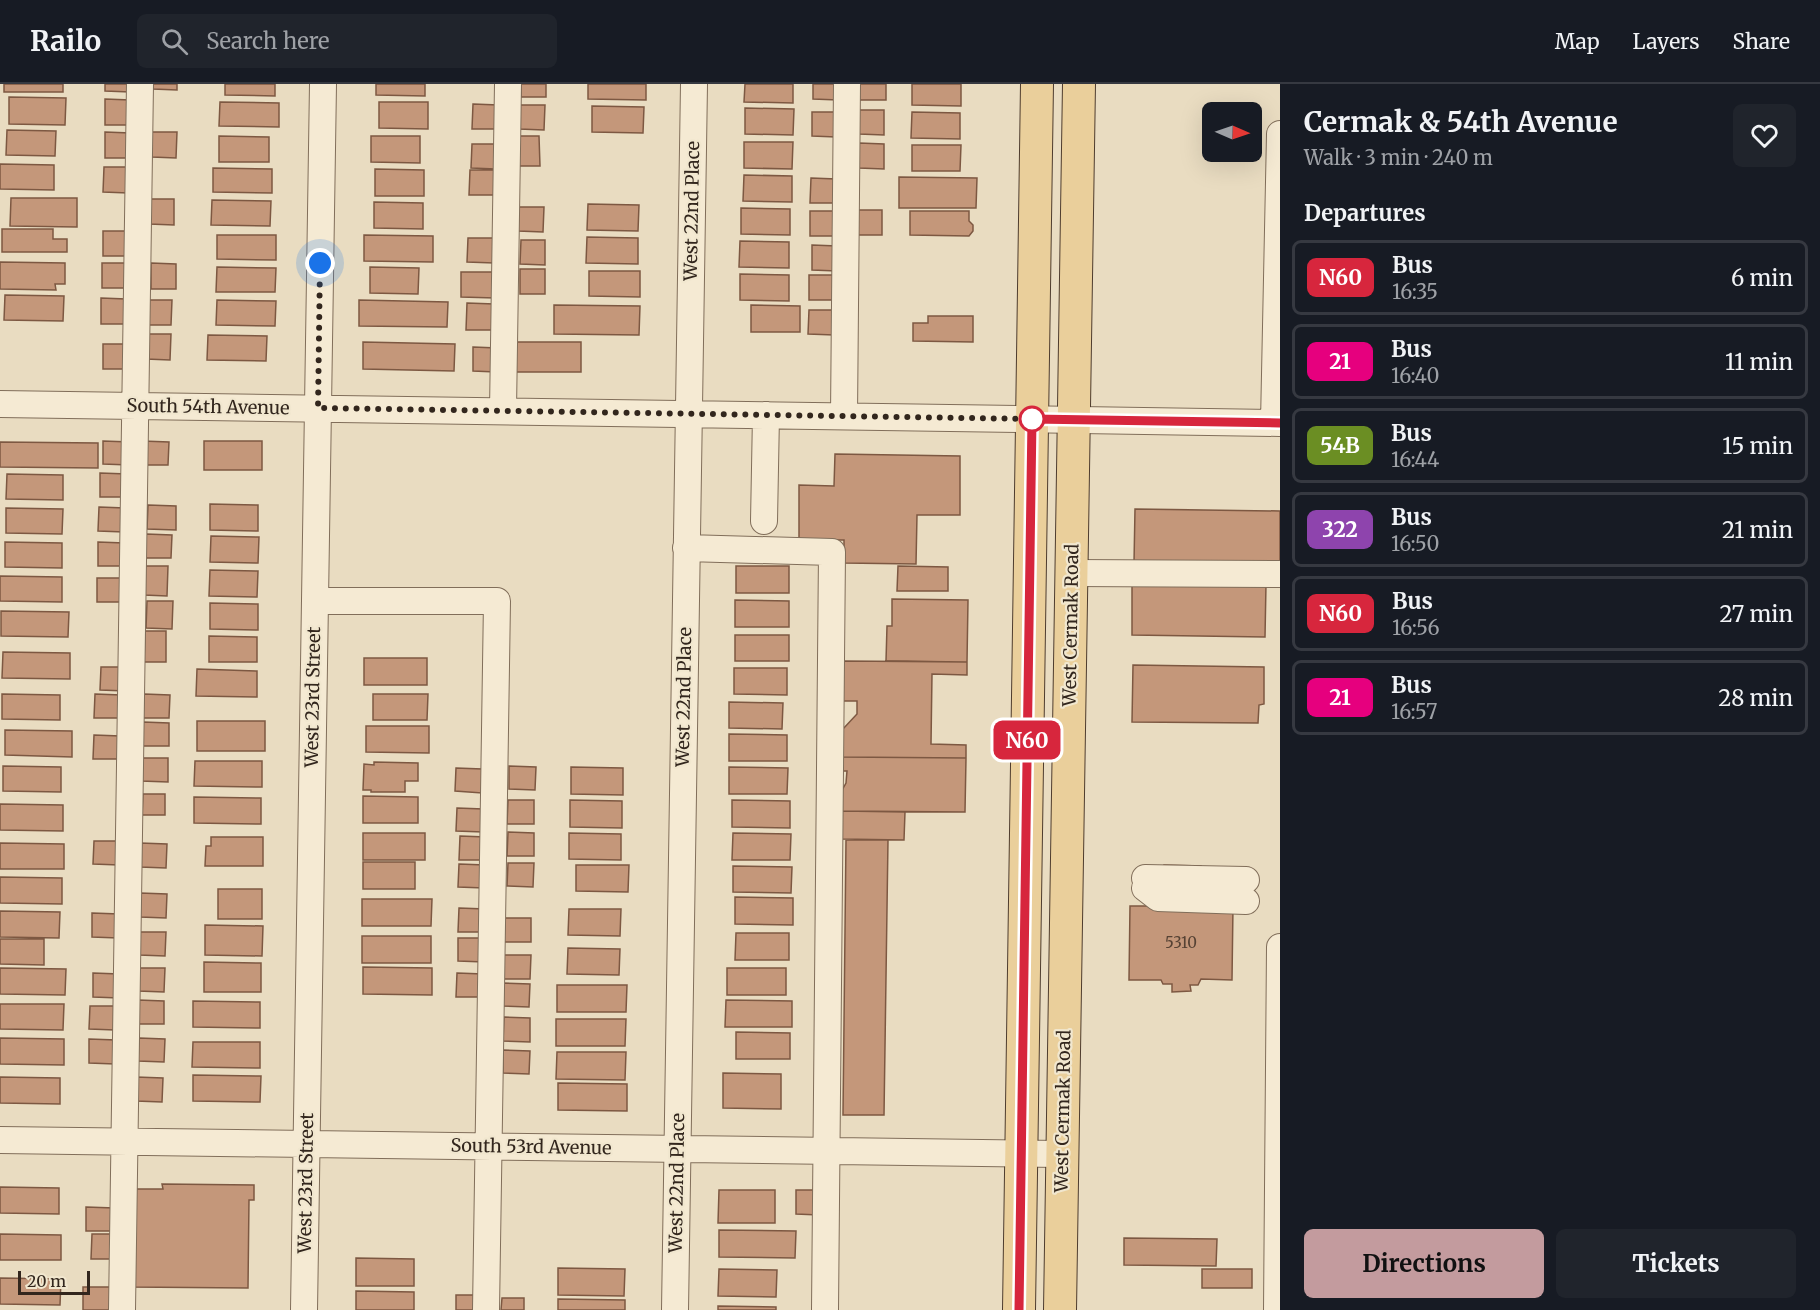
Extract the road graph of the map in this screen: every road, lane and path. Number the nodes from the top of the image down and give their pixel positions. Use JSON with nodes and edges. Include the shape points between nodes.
{"nodes":[{"id":1,"x":140,"y":84,"type":"edge"},
{"id":2,"x":323,"y":84,"type":"edge"},
{"id":3,"x":508,"y":84,"type":"edge"},
{"id":4,"x":694,"y":84,"type":"edge"},
{"id":5,"x":847,"y":84,"type":"edge"},
{"id":6,"x":1037,"y":84,"type":"edge"},
{"id":7,"x":1079,"y":84,"type":"edge"},
{"id":8,"x":1280,"y":134,"type":"edge"},
{"id":9,"x":0,"y":404,"type":"edge"},
{"id":10,"x":135,"y":406,"type":"junction"},
{"id":11,"x":318,"y":408,"type":"junction"},
{"id":12,"x":503,"y":410,"type":"junction"},
{"id":13,"x":688,"y":414,"type":"junction"},
{"id":14,"x":766,"y":415,"type":"junction"},
{"id":15,"x":844,"y":416,"type":"junction"},
{"id":16,"x":1032,"y":419,"type":"junction"},
{"id":17,"x":1074,"y":420,"type":"junction"},
{"id":18,"x":1277,"y":423,"type":"edge"},
{"id":19,"x":764,"y":521,"type":"dead end"},
{"id":20,"x":686,"y":548,"type":"junction"},
{"id":21,"x":1072,"y":573,"type":"junction"},
{"id":22,"x":1280,"y":574,"type":"edge"},
{"id":23,"x":315,"y":601,"type":"junction"},
{"id":24,"x":1145,"y":878,"type":"dead end"},
{"id":25,"x":1246,"y":885,"type":"dead end"},
{"id":26,"x":1280,"y":947,"type":"edge"},
{"id":27,"x":0,"y":1140,"type":"edge"},
{"id":28,"x":124,"y":1142,"type":"junction"},
{"id":29,"x":306,"y":1144,"type":"junction"},
{"id":30,"x":489,"y":1146,"type":"junction"},
{"id":31,"x":677,"y":1149,"type":"junction"},
{"id":32,"x":827,"y":1151,"type":"junction"},
{"id":33,"x":1021,"y":1153,"type":"junction"},
{"id":34,"x":1062,"y":1154,"type":"junction"},
{"id":35,"x":122,"y":1310,"type":"edge"},
{"id":36,"x":304,"y":1310,"type":"edge"},
{"id":37,"x":486,"y":1310,"type":"edge"},
{"id":38,"x":675,"y":1310,"type":"edge"},
{"id":39,"x":825,"y":1310,"type":"edge"},
{"id":40,"x":1019,"y":1310,"type":"edge"},
{"id":41,"x":1060,"y":1310,"type":"edge"},
{"id":42,"x":1277,"y":1310,"type":"edge"}],
"edges":[{"from":1,"to":10,"type":"street"},
{"from":2,"to":11,"type":"street","name":"West 23rd Street"},
{"from":3,"to":12,"type":"street"},
{"from":4,"to":13,"type":"street","name":"West 22nd Place"},
{"from":5,"to":15,"type":"street"},
{"from":6,"to":16,"type":"main road"},
{"from":7,"to":17,"type":"main road","name":"West Cermak Road"},
{"from":8,"to":18,"type":"street"},
{"from":9,"to":10,"type":"street","name":"South 54th Avenue"},
{"from":10,"to":11,"type":"street","name":"South 54th Avenue"},
{"from":10,"to":28,"type":"street"},
{"from":11,"to":12,"type":"street","name":"South 54th Avenue"},
{"from":11,"to":23,"type":"street","name":"West 23rd Street"},
{"from":12,"to":13,"type":"street","name":"South 54th Avenue"},
{"from":13,"to":14,"type":"street","name":"South 54th Avenue"},
{"from":13,"to":20,"type":"street","name":"West 22nd Place"},
{"from":14,"to":15,"type":"street","name":"South 54th Avenue"},
{"from":14,"to":19,"type":"street"},
{"from":15,"to":16,"type":"street","name":"South 54th Avenue"},
{"from":16,"to":17,"type":"street","name":"South 54th Avenue"},
{"from":16,"to":33,"type":"main road"},
{"from":17,"to":18,"type":"street","name":"South 54th Avenue"},
{"from":17,"to":21,"type":"main road","name":"West Cermak Road"},
{"from":20,"to":31,"type":"street","name":"West 22nd Place"},
{"from":20,"to":32,"type":"street","via":[[832,552]]},
{"from":21,"to":22,"type":"street"},
{"from":21,"to":34,"type":"main road","name":"West Cermak Road"},
{"from":23,"to":29,"type":"street","name":"West 23rd Street"},
{"from":23,"to":30,"type":"street","via":[[497,601]]},
{"from":24,"to":25,"type":"street"},
{"from":26,"to":42,"type":"street"},
{"from":27,"to":28,"type":"street","name":"South 53rd Avenue"},
{"from":28,"to":29,"type":"street","name":"South 53rd Avenue"},
{"from":28,"to":35,"type":"street"},
{"from":29,"to":30,"type":"street","name":"South 53rd Avenue"},
{"from":29,"to":36,"type":"street","name":"West 23rd Street"},
{"from":30,"to":31,"type":"street","name":"South 53rd Avenue"},
{"from":30,"to":37,"type":"street"},
{"from":31,"to":32,"type":"street","name":"South 53rd Avenue"},
{"from":31,"to":38,"type":"street","name":"West 22nd Place"},
{"from":32,"to":33,"type":"street","name":"South 53rd Avenue"},
{"from":32,"to":39,"type":"street"},
{"from":33,"to":34,"type":"street","name":"South 53rd Avenue"},
{"from":33,"to":40,"type":"main road"},
{"from":34,"to":41,"type":"main road","name":"West Cermak Road"}]}
